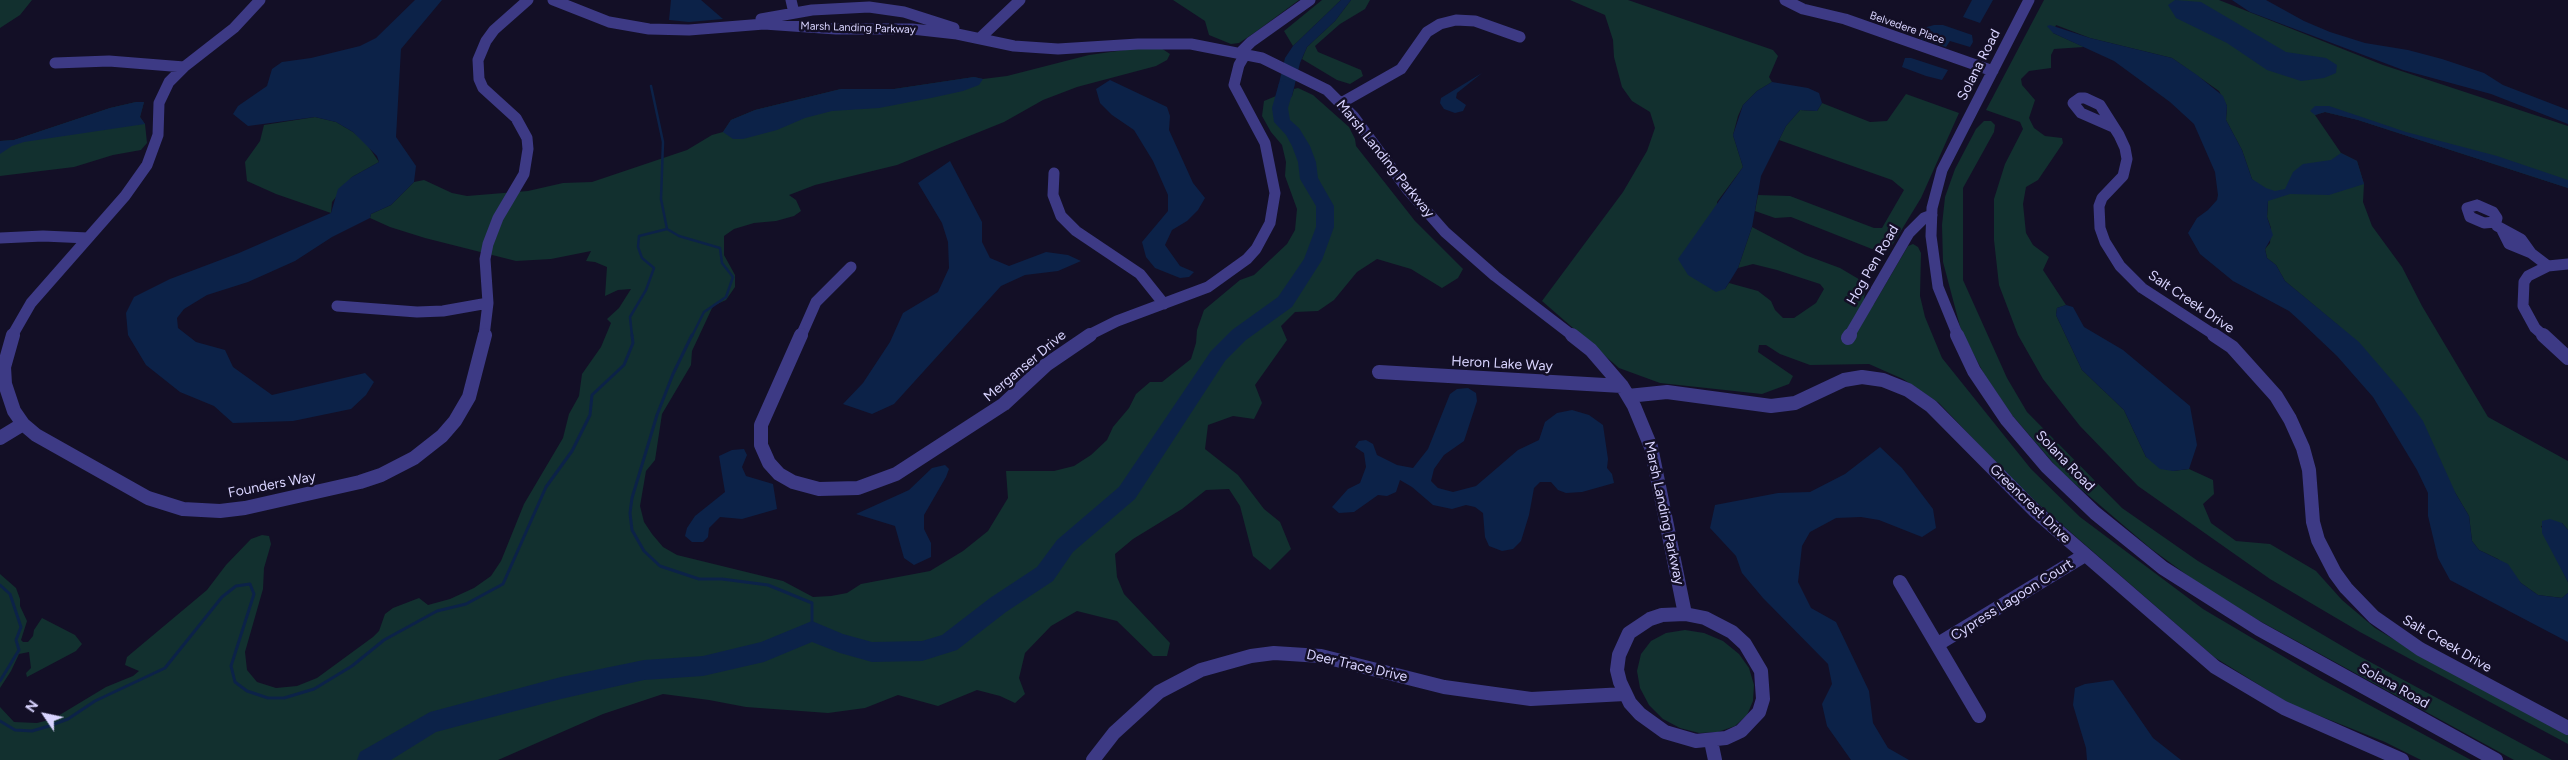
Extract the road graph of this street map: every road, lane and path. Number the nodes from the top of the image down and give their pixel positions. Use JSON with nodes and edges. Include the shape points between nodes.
{"nodes":[{"id":1,"x":260,"y":0,"type":"edge"},
{"id":2,"x":528,"y":0,"type":"edge"},
{"id":3,"x":553,"y":0,"type":"edge"},
{"id":4,"x":791,"y":0,"type":"edge"},
{"id":5,"x":1020,"y":0,"type":"edge"},
{"id":6,"x":1310,"y":0,"type":"edge"},
{"id":7,"x":1785,"y":0,"type":"edge"},
{"id":8,"x":2029,"y":0,"type":"edge"},
{"id":9,"x":794,"y":13,"type":"junction"},
{"id":10,"x":736,"y":25,"type":"junction"},
{"id":11,"x":1520,"y":37,"type":"dead end"},
{"id":12,"x":980,"y":38,"type":"junction"},
{"id":13,"x":1243,"y":53,"type":"junction"},
{"id":14,"x":55,"y":63,"type":"dead end"},
{"id":15,"x":184,"y":67,"type":"junction"},
{"id":16,"x":1993,"y":70,"type":"junction"},
{"id":17,"x":1342,"y":103,"type":"junction"},
{"id":18,"x":2113,"y":127,"type":"dead end"},
{"id":19,"x":1054,"y":173,"type":"dead end"},
{"id":20,"x":1932,"y":215,"type":"junction"},
{"id":21,"x":2497,"y":227,"type":"dead end"},
{"id":22,"x":0,"y":238,"type":"edge"},
{"id":23,"x":88,"y":238,"type":"junction"},
{"id":24,"x":2568,"y":264,"type":"edge"},
{"id":25,"x":2548,"y":266,"type":"junction"},
{"id":26,"x":851,"y":267,"type":"dead end"},
{"id":27,"x":488,"y":303,"type":"junction"},
{"id":28,"x":1164,"y":304,"type":"junction"},
{"id":29,"x":337,"y":306,"type":"dead end"},
{"id":30,"x":1848,"y":338,"type":"dead end"},
{"id":31,"x":2568,"y":358,"type":"edge"},
{"id":32,"x":1379,"y":372,"type":"dead end"},
{"id":33,"x":1625,"y":391,"type":"junction"},
{"id":34,"x":23,"y":424,"type":"junction"},
{"id":35,"x":0,"y":438,"type":"edge"},
{"id":36,"x":2085,"y":555,"type":"junction"},
{"id":37,"x":1900,"y":582,"type":"dead end"},
{"id":38,"x":1685,"y":614,"type":"junction"},
{"id":39,"x":1938,"y":644,"type":"junction"},
{"id":40,"x":1625,"y":694,"type":"junction"},
{"id":41,"x":1979,"y":716,"type":"dead end"},
{"id":42,"x":2568,"y":728,"type":"edge"},
{"id":43,"x":1711,"y":741,"type":"junction"},
{"id":44,"x":1093,"y":760,"type":"edge"},
{"id":45,"x":1715,"y":760,"type":"edge"},
{"id":46,"x":2402,"y":760,"type":"edge"},
{"id":47,"x":2496,"y":760,"type":"edge"}],
"edges":[{"from":1,"to":15,"type":"street","name":"Founders Way","via":[[234,28]]},
{"from":2,"to":27,"type":"street","name":"Founders Way","via":[[494,30],[478,60],[483,88],[516,118],[527,138],[528,149],[524,174],[498,218],[488,244],[485,259]]},
{"from":3,"to":10,"type":"street","name":"Marsh Landing Parkway","via":[[593,17],[637,28],[689,30]]},
{"from":4,"to":9,"type":"street"},
{"from":5,"to":12,"type":"street"},
{"from":6,"to":13,"type":"street","via":[[1251,42]]},
{"from":7,"to":16,"type":"street","name":"Belvedere Place","via":[[1803,9],[1845,19]]},
{"from":8,"to":16,"type":"street","name":"Solana Road"},
{"from":9,"to":10,"type":"street","name":"Marsh Landing Parkway"},
{"from":9,"to":12,"type":"street","name":"Marsh Landing Parkway","via":[[840,7],[887,9],[920,16]]},
{"from":10,"to":12,"type":"street","name":"Marsh Landing Parkway","via":[[912,29]]},
{"from":11,"to":17,"type":"street","via":[[1475,21],[1456,20],[1440,24],[1427,32],[1401,69]]},
{"from":12,"to":13,"type":"street","name":"Marsh Landing Parkway","via":[[1036,48],[1164,43]]},
{"from":13,"to":17,"type":"street","name":"Marsh Landing Parkway","via":[[1302,76]]},
{"from":13,"to":28,"type":"street","name":"Merganser Drive","via":[[1234,85],[1265,143],[1274,193],[1270,223],[1256,249],[1234,271],[1208,287]]},
{"from":14,"to":15,"type":"street","via":[[109,60]]},
{"from":15,"to":23,"type":"street","name":"Founders Way","via":[[162,93],[158,135],[147,165],[126,196]]},
{"from":16,"to":20,"type":"street","name":"Solana Road","via":[[1942,170]]},
{"from":17,"to":33,"type":"street","name":"Marsh Landing Parkway","via":[[1407,189],[1445,232],[1494,276],[1591,350]]},
{"from":18,"to":42,"type":"street","name":"Salt Creek Drive","via":[[2125,148],[2127,159],[2123,176],[2102,198],[2099,206],[2100,228],[2105,242],[2120,266],[2142,288],[2232,347],[2276,396],[2303,448],[2318,540],[2346,588],[2374,616],[2420,649]]},
{"from":19,"to":28,"type":"street","via":[[1053,194],[1061,216],[1076,231],[1140,274]]},
{"from":20,"to":30,"type":"street","name":"Hog Pen Road","via":[[1924,218],[1909,233]]},
{"from":20,"to":47,"type":"street","name":"Solana Road","via":[[1933,261],[1938,287],[1959,342],[2007,420],[2070,490],[2135,546],[2217,604]]},
{"from":21,"to":25,"type":"street","via":[[2510,244],[2531,253]]},
{"from":22,"to":23,"type":"street"},
{"from":23,"to":34,"type":"street","name":"Founders Way","via":[[31,303],[12,337],[4,366],[5,384],[8,400]]},
{"from":24,"to":25,"type":"street"},
{"from":25,"to":31,"type":"street","via":[[2536,270],[2524,282],[2523,306],[2535,328]]},
{"from":26,"to":28,"type":"street","name":"Merganser Drive","via":[[816,302],[761,425],[761,445],[769,463],[793,482],[818,489],[858,488],[896,474],[1004,404],[1078,341],[1117,321]]},
{"from":27,"to":29,"type":"street","via":[[417,312]]},
{"from":27,"to":34,"type":"street","name":"Founders Way","via":[[473,384],[455,421],[414,458],[360,482],[245,508],[220,511],[183,509],[148,498],[36,435]]},
{"from":32,"to":33,"type":"street","name":"Heron Lake Way"},
{"from":33,"to":36,"type":"street","name":"Greencrest Drive","via":[[1667,392],[1771,406],[1795,403],[1853,378],[1893,383],[1931,406],[2017,494]]},
{"from":33,"to":38,"type":"street","name":"Marsh Landing Parkway","via":[[1646,430],[1651,447]]},
{"from":34,"to":35,"type":"street"},
{"from":36,"to":39,"type":"street","name":"Cypress Lagoon Court"},
{"from":36,"to":46,"type":"street","name":"Greencrest Drive","via":[[2188,646],[2251,690]]},
{"from":37,"to":39,"type":"street","name":"Cypress Lagoon Court"},
{"from":38,"to":40,"type":"street","via":[[1650,619],[1629,633],[1619,654],[1618,670]]},
{"from":38,"to":43,"type":"street","via":[[1705,618],[1732,632],[1745,644],[1761,671],[1763,699],[1751,723],[1741,732]]},
{"from":39,"to":41,"type":"street","name":"Cypress Lagoon Court"},
{"from":40,"to":43,"type":"street","via":[[1640,714],[1665,732],[1696,741]]},
{"from":40,"to":44,"type":"street","name":"Deer Trace Drive","via":[[1540,699],[1506,697],[1444,687],[1321,656],[1274,653],[1201,670],[1159,692],[1131,715]]},
{"from":43,"to":45,"type":"street"}]}
